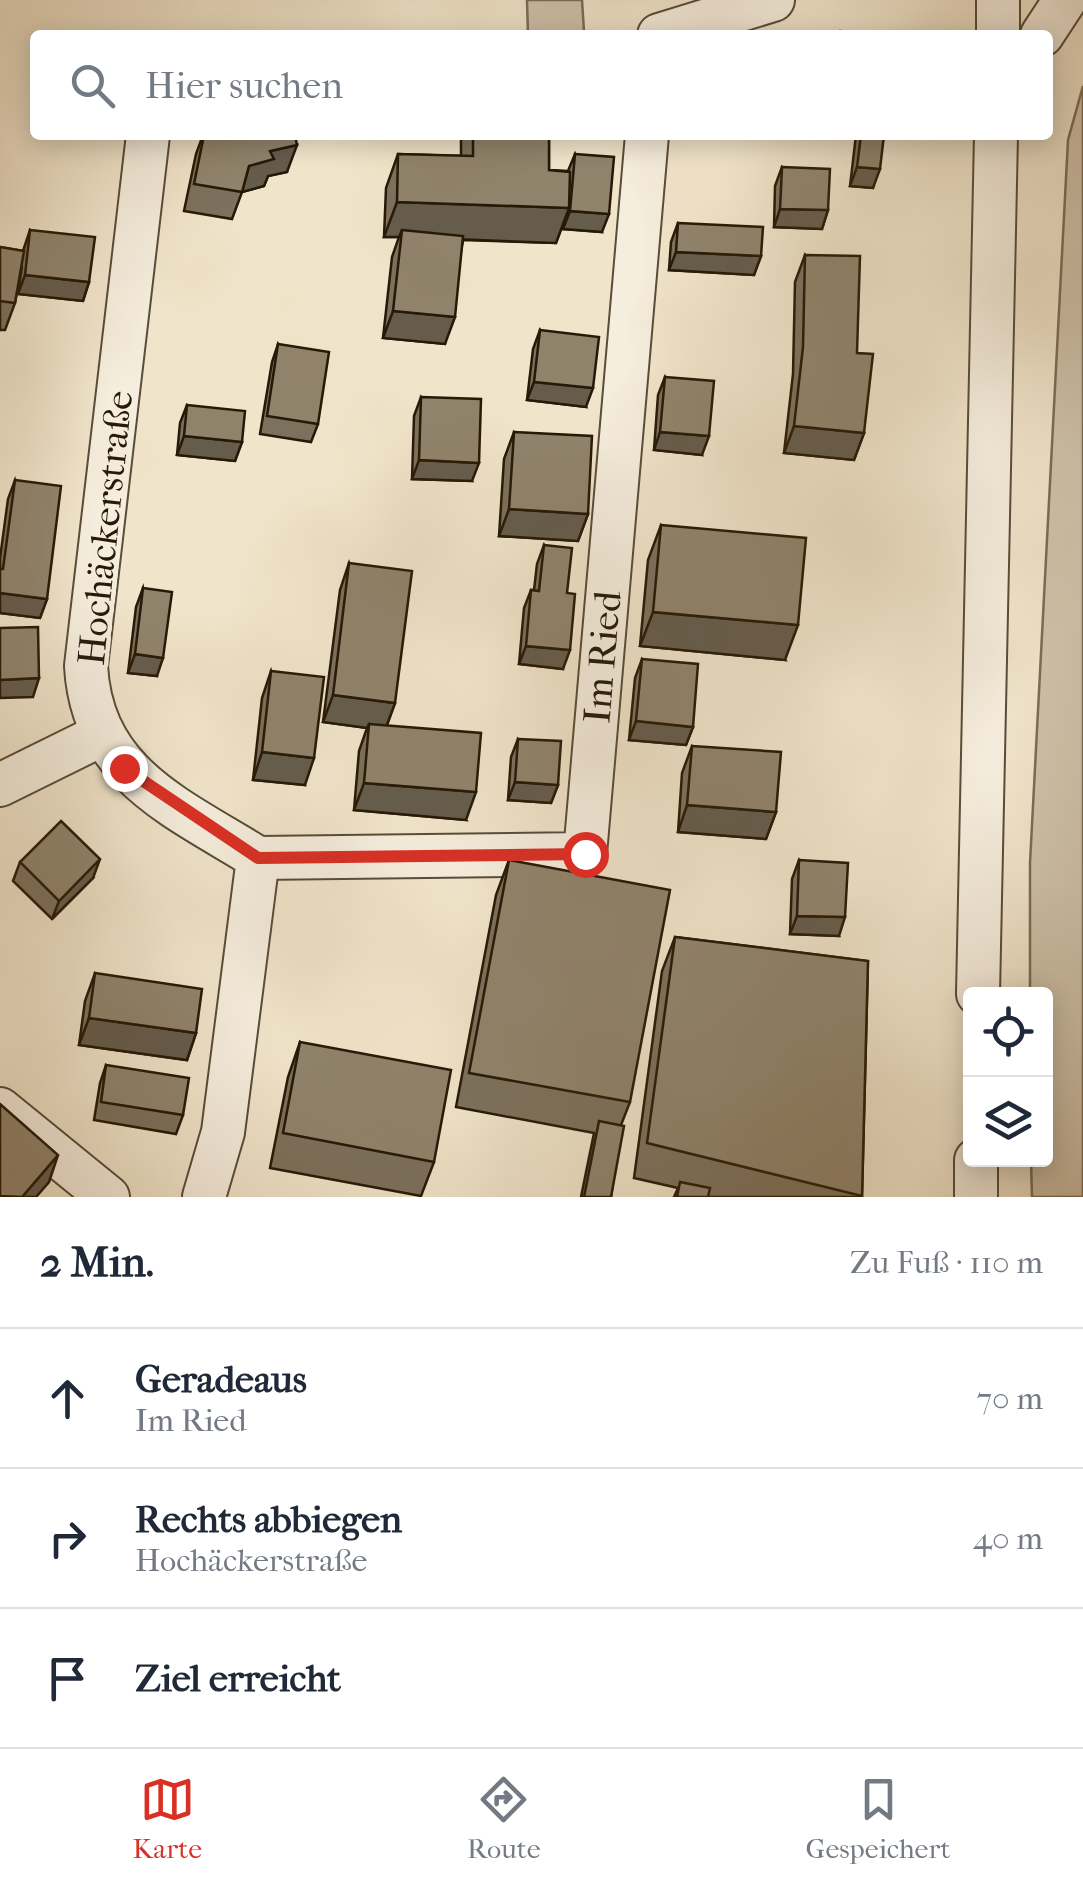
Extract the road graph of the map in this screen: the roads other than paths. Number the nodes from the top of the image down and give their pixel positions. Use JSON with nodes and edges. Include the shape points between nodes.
{"nodes":[{"id":1,"x":774,"y":0,"type":"edge"},
{"id":2,"x":998,"y":0,"type":"edge"},
{"id":3,"x":1065,"y":0,"type":"edge"},
{"id":4,"x":675,"y":30,"type":"edge"},
{"id":5,"x":998,"y":30,"type":"edge"},
{"id":6,"x":1045,"y":30,"type":"edge"},
{"id":7,"x":147,"y":140,"type":"edge"},
{"id":8,"x":647,"y":140,"type":"edge"},
{"id":9,"x":996,"y":140,"type":"edge"},
{"id":10,"x":101,"y":735,"type":"junction"},
{"id":11,"x":0,"y":785,"type":"edge"},
{"id":12,"x":258,"y":858,"type":"junction"},
{"id":13,"x":978,"y":987,"type":"edge"},
{"id":14,"x":0,"y":1109,"type":"edge"},
{"id":15,"x":976,"y":1167,"type":"edge"},
{"id":16,"x":108,"y":1197,"type":"edge"},
{"id":17,"x":204,"y":1197,"type":"edge"},
{"id":18,"x":976,"y":1197,"type":"edge"}],
"edges":[{"from":1,"to":4,"type":"street"},
{"from":2,"to":5,"type":"street"},
{"from":3,"to":6,"type":"street"},
{"from":7,"to":10,"type":"street","name":"Hochäckerstraße","via":[[86,666],[88,702]]},
{"from":8,"to":12,"type":"street","name":"Im Ried","via":[[585,854]]},
{"from":9,"to":13,"type":"street"},
{"from":10,"to":11,"type":"street"},
{"from":10,"to":12,"type":"street","name":"Hochäckerstraße","via":[[124,768]]},
{"from":12,"to":17,"type":"street","via":[[223,1132]]},
{"from":14,"to":16,"type":"street"},
{"from":15,"to":18,"type":"street"}]}
